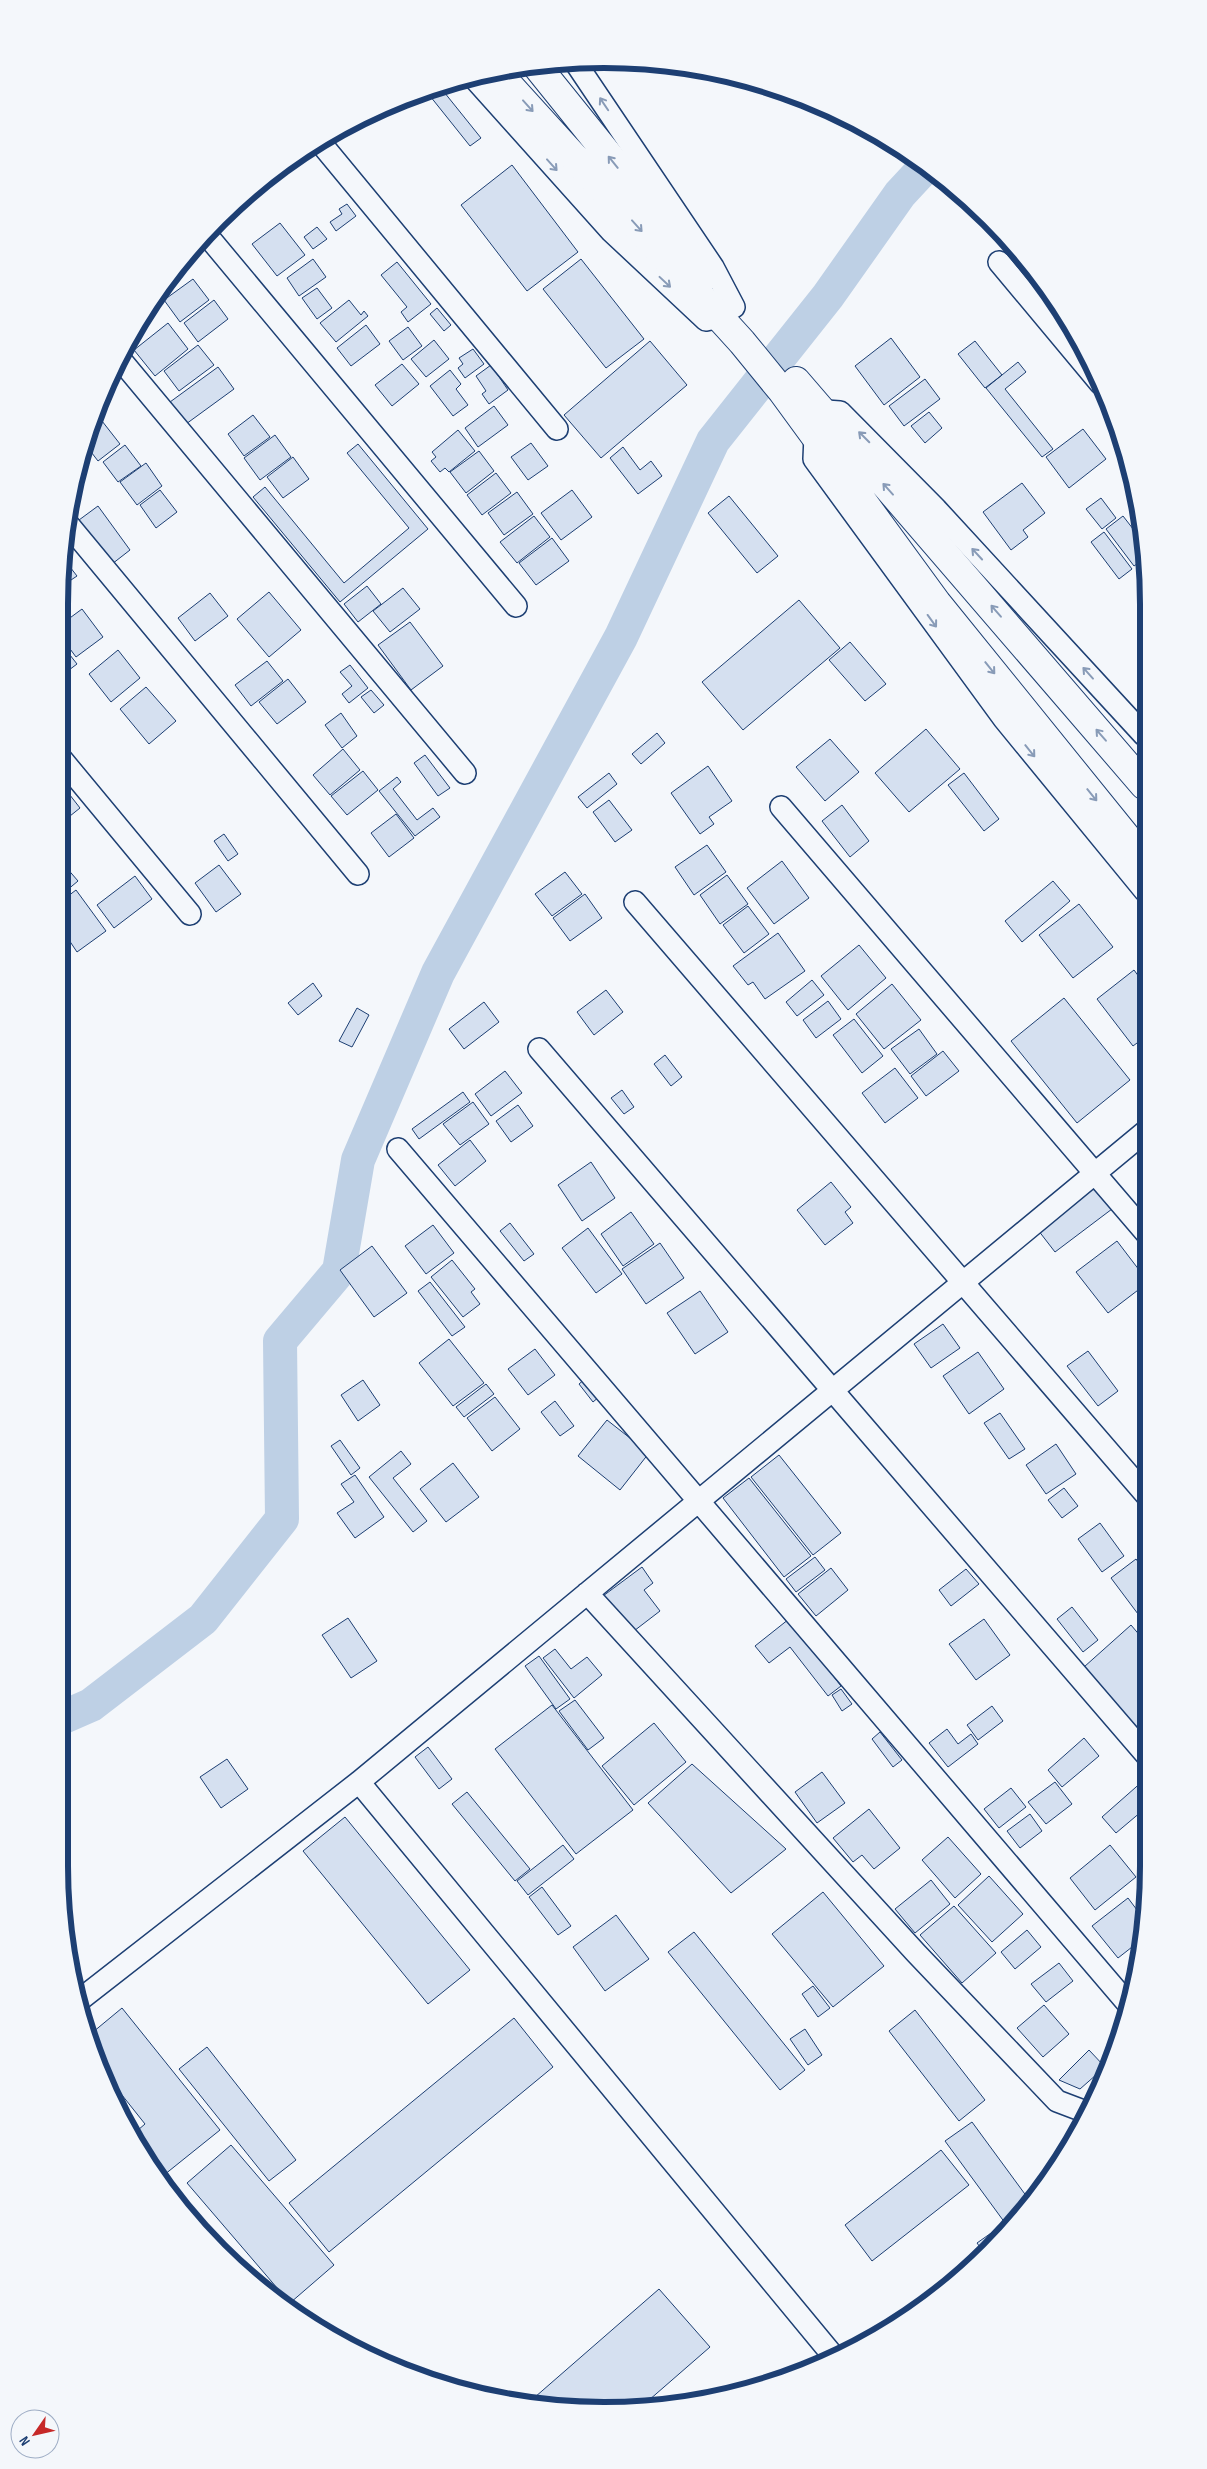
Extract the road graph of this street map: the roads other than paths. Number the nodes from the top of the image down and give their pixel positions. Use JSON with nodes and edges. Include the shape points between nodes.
{"nodes":[{"id":1,"x":579,"y":69,"type":"edge"},
{"id":2,"x":541,"y":71,"type":"edge"},
{"id":3,"x":502,"y":77,"type":"edge"},
{"id":4,"x":478,"y":83,"type":"edge"},
{"id":5,"x":324,"y":147,"type":"edge"},
{"id":6,"x":210,"y":239,"type":"edge"},
{"id":7,"x":999,"y":262,"type":"dead end"},
{"id":8,"x":727,"y":312,"type":"junction"},
{"id":9,"x":1081,"y":360,"type":"edge"},
{"id":10,"x":124,"y":364,"type":"edge"},
{"id":11,"x":818,"y":423,"type":"junction"},
{"id":12,"x":557,"y":429,"type":"dead end"},
{"id":13,"x":73,"y":530,"type":"edge"},
{"id":14,"x":516,"y":606,"type":"dead end"},
{"id":15,"x":1140,"y":731,"type":"edge"},
{"id":16,"x":68,"y":767,"type":"edge"},
{"id":17,"x":464,"y":773,"type":"dead end"},
{"id":18,"x":1140,"y":781,"type":"edge"},
{"id":19,"x":781,"y":807,"type":"dead end"},
{"id":20,"x":1140,"y":854,"type":"edge"},
{"id":21,"x":358,"y":874,"type":"dead end"},
{"id":22,"x":1140,"y":885,"type":"edge"},
{"id":23,"x":634,"y":902,"type":"dead end"},
{"id":24,"x":190,"y":914,"type":"dead end"},
{"id":25,"x":539,"y":1048,"type":"dead end"},
{"id":26,"x":1140,"y":1136,"type":"edge"},
{"id":27,"x":398,"y":1149,"type":"dead end"},
{"id":28,"x":1095,"y":1173,"type":"junction"},
{"id":29,"x":1140,"y":1226,"type":"edge"},
{"id":30,"x":963,"y":1282,"type":"junction"},
{"id":31,"x":833,"y":1390,"type":"junction"},
{"id":32,"x":1140,"y":1488,"type":"edge"},
{"id":33,"x":699,"y":1500,"type":"junction"},
{"id":34,"x":587,"y":1593,"type":"junction"},
{"id":35,"x":1140,"y":1748,"type":"edge"},
{"id":36,"x":359,"y":1782,"type":"junction"},
{"id":37,"x":84,"y":1996,"type":"edge"},
{"id":38,"x":1123,"y":1998,"type":"edge"},
{"id":39,"x":1080,"y":2110,"type":"edge"},
{"id":40,"x":830,"y":2351,"type":"edge"}],
"edges":[{"from":8,"to":1,"type":"street","one_way":true,"via":[[713,267]]},
{"from":8,"to":2,"type":"main road","one_way":true,"via":[[691,258]]},
{"from":3,"to":8,"type":"main road","one_way":true},
{"from":4,"to":8,"type":"street","one_way":true,"via":[[611,231],[706,320]]},
{"from":5,"to":12,"type":"street"},
{"from":6,"to":14,"type":"street"},
{"from":7,"to":9,"type":"street"},
{"from":8,"to":11,"type":"main road"},
{"from":10,"to":17,"type":"street"},
{"from":15,"to":11,"type":"street","one_way":true,"via":[[936,509],[840,412]]},
{"from":18,"to":11,"type":"main road","one_way":true},
{"from":11,"to":20,"type":"main road","one_way":true,"via":[[937,603]]},
{"from":11,"to":22,"type":"street","one_way":true,"via":[[814,459],[1004,719]]},
{"from":13,"to":21,"type":"street"},
{"from":16,"to":24,"type":"street"},
{"from":19,"to":28,"type":"street"},
{"from":23,"to":30,"type":"street"},
{"from":25,"to":31,"type":"street"},
{"from":26,"to":28,"type":"street"},
{"from":27,"to":33,"type":"street"},
{"from":28,"to":29,"type":"street"},
{"from":28,"to":30,"type":"street"},
{"from":30,"to":31,"type":"street"},
{"from":30,"to":32,"type":"street"},
{"from":31,"to":33,"type":"street"},
{"from":31,"to":35,"type":"street"},
{"from":33,"to":34,"type":"street"},
{"from":33,"to":38,"type":"street"},
{"from":34,"to":36,"type":"street"},
{"from":34,"to":39,"type":"street","via":[[916,1953],[1057,2101]]},
{"from":36,"to":37,"type":"street"},
{"from":36,"to":40,"type":"street"}]}
